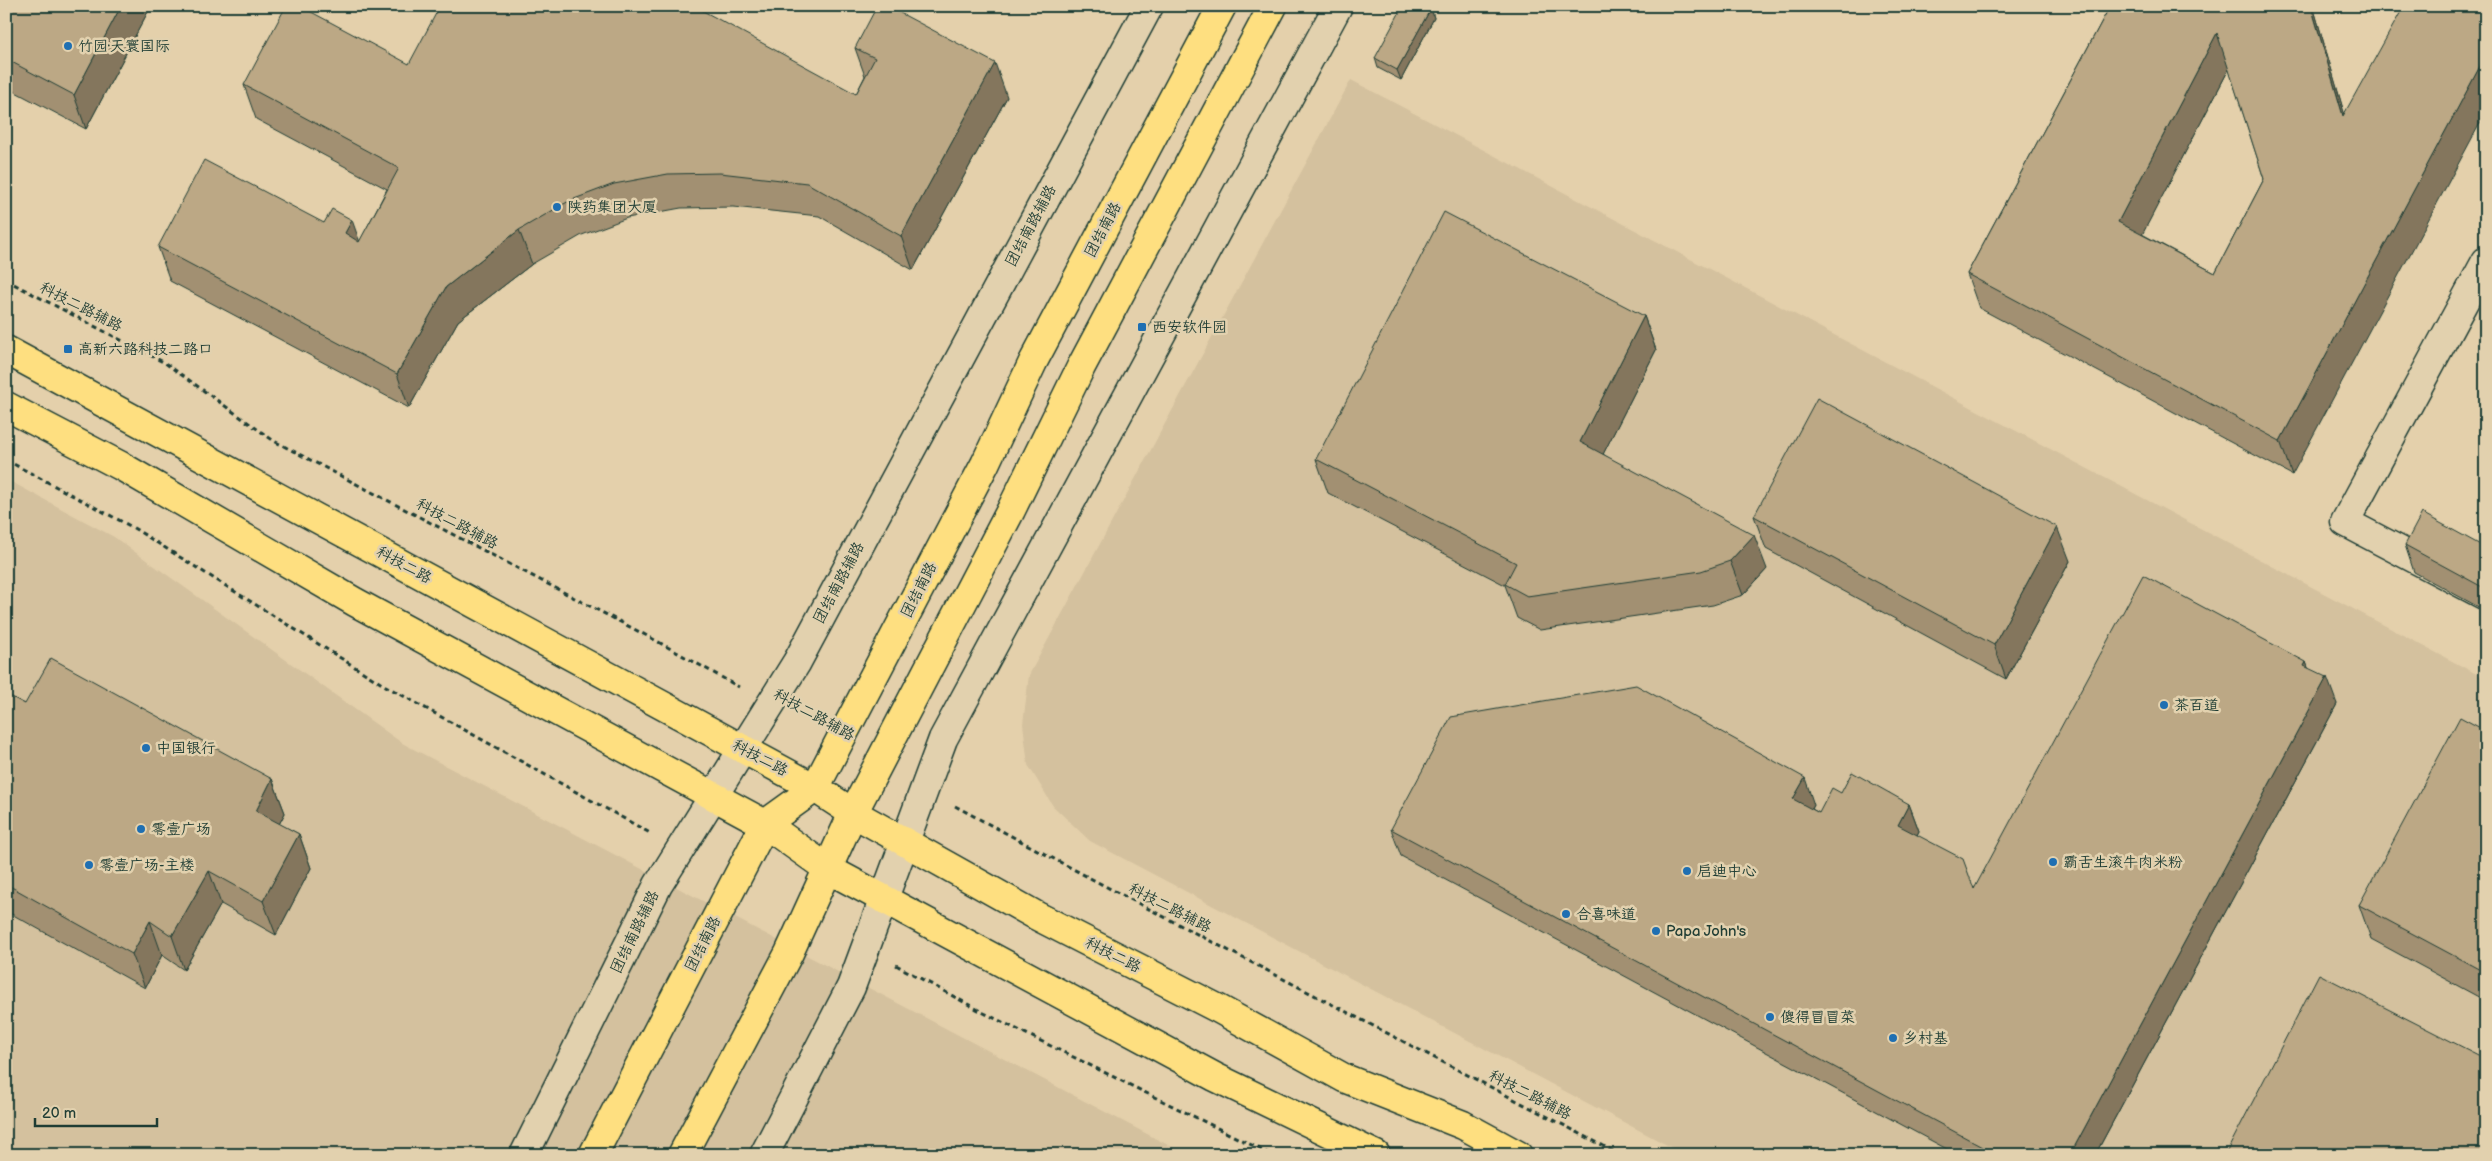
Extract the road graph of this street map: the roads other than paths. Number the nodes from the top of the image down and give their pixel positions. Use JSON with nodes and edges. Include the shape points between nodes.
{"nodes":[{"id":1,"x":1149,"y":6,"type":"edge"},
{"id":2,"x":1222,"y":6,"type":"edge"},
{"id":3,"x":1272,"y":6,"type":"edge"},
{"id":4,"x":1338,"y":6,"type":"edge"},
{"id":5,"x":2486,"y":261,"type":"edge"},
{"id":6,"x":6,"y":350,"type":"edge"},
{"id":7,"x":6,"y":406,"type":"edge"},
{"id":8,"x":2486,"y":596,"type":"edge"},
{"id":9,"x":742,"y":749,"type":"junction"},
{"id":10,"x":815,"y":788,"type":"junction"},
{"id":11,"x":713,"y":796,"type":"junction"},
{"id":12,"x":853,"y":813,"type":"junction"},
{"id":13,"x":765,"y":824,"type":"junction"},
{"id":14,"x":905,"y":842,"type":"junction"},
{"id":15,"x":828,"y":869,"type":"junction"},
{"id":16,"x":884,"y":899,"type":"junction"},
{"id":17,"x":524,"y":1155,"type":"edge"},
{"id":18,"x":593,"y":1155,"type":"edge"},
{"id":19,"x":682,"y":1155,"type":"edge"},
{"id":20,"x":764,"y":1155,"type":"edge"},
{"id":21,"x":1376,"y":1155,"type":"edge"},
{"id":22,"x":1518,"y":1155,"type":"edge"}],
"edges":[{"from":1,"to":9,"type":"street","name":"团结南路辅路","via":[[797,662]]},
{"from":2,"to":10,"type":"main road","name":"团结南路","via":[[1033,362],[985,464]]},
{"from":3,"to":12,"type":"main road","via":[[1086,358],[1011,510]]},
{"from":4,"to":14,"type":"street","via":[[943,739]]},
{"from":5,"to":8,"type":"street","via":[[2346,522]]},
{"from":6,"to":9,"type":"main road","name":"科技二路"},
{"from":7,"to":11,"type":"main road","via":[[121,466],[355,602]]},
{"from":9,"to":10,"type":"main road","name":"科技二路"},
{"from":9,"to":11,"type":"street","name":"团结南路辅路"},
{"from":10,"to":12,"type":"main road","name":"科技二路"},
{"from":10,"to":13,"type":"main road","name":"团结南路"},
{"from":11,"to":13,"type":"main road"},
{"from":11,"to":17,"type":"street","name":"团结南路辅路","via":[[658,885]]},
{"from":12,"to":14,"type":"main road","name":"科技二路"},
{"from":12,"to":15,"type":"main road"},
{"from":13,"to":15,"type":"main road"},
{"from":13,"to":18,"type":"main road","name":"团结南路"},
{"from":14,"to":16,"type":"street"},
{"from":14,"to":22,"type":"main road","name":"科技二路","via":[[1037,916],[1219,1009],[1344,1078],[1463,1125]]},
{"from":15,"to":16,"type":"main road"},
{"from":15,"to":19,"type":"main road","via":[[790,953]]},
{"from":16,"to":20,"type":"street","via":[[851,987]]},
{"from":16,"to":21,"type":"main road","via":[[1215,1077]]}]}
